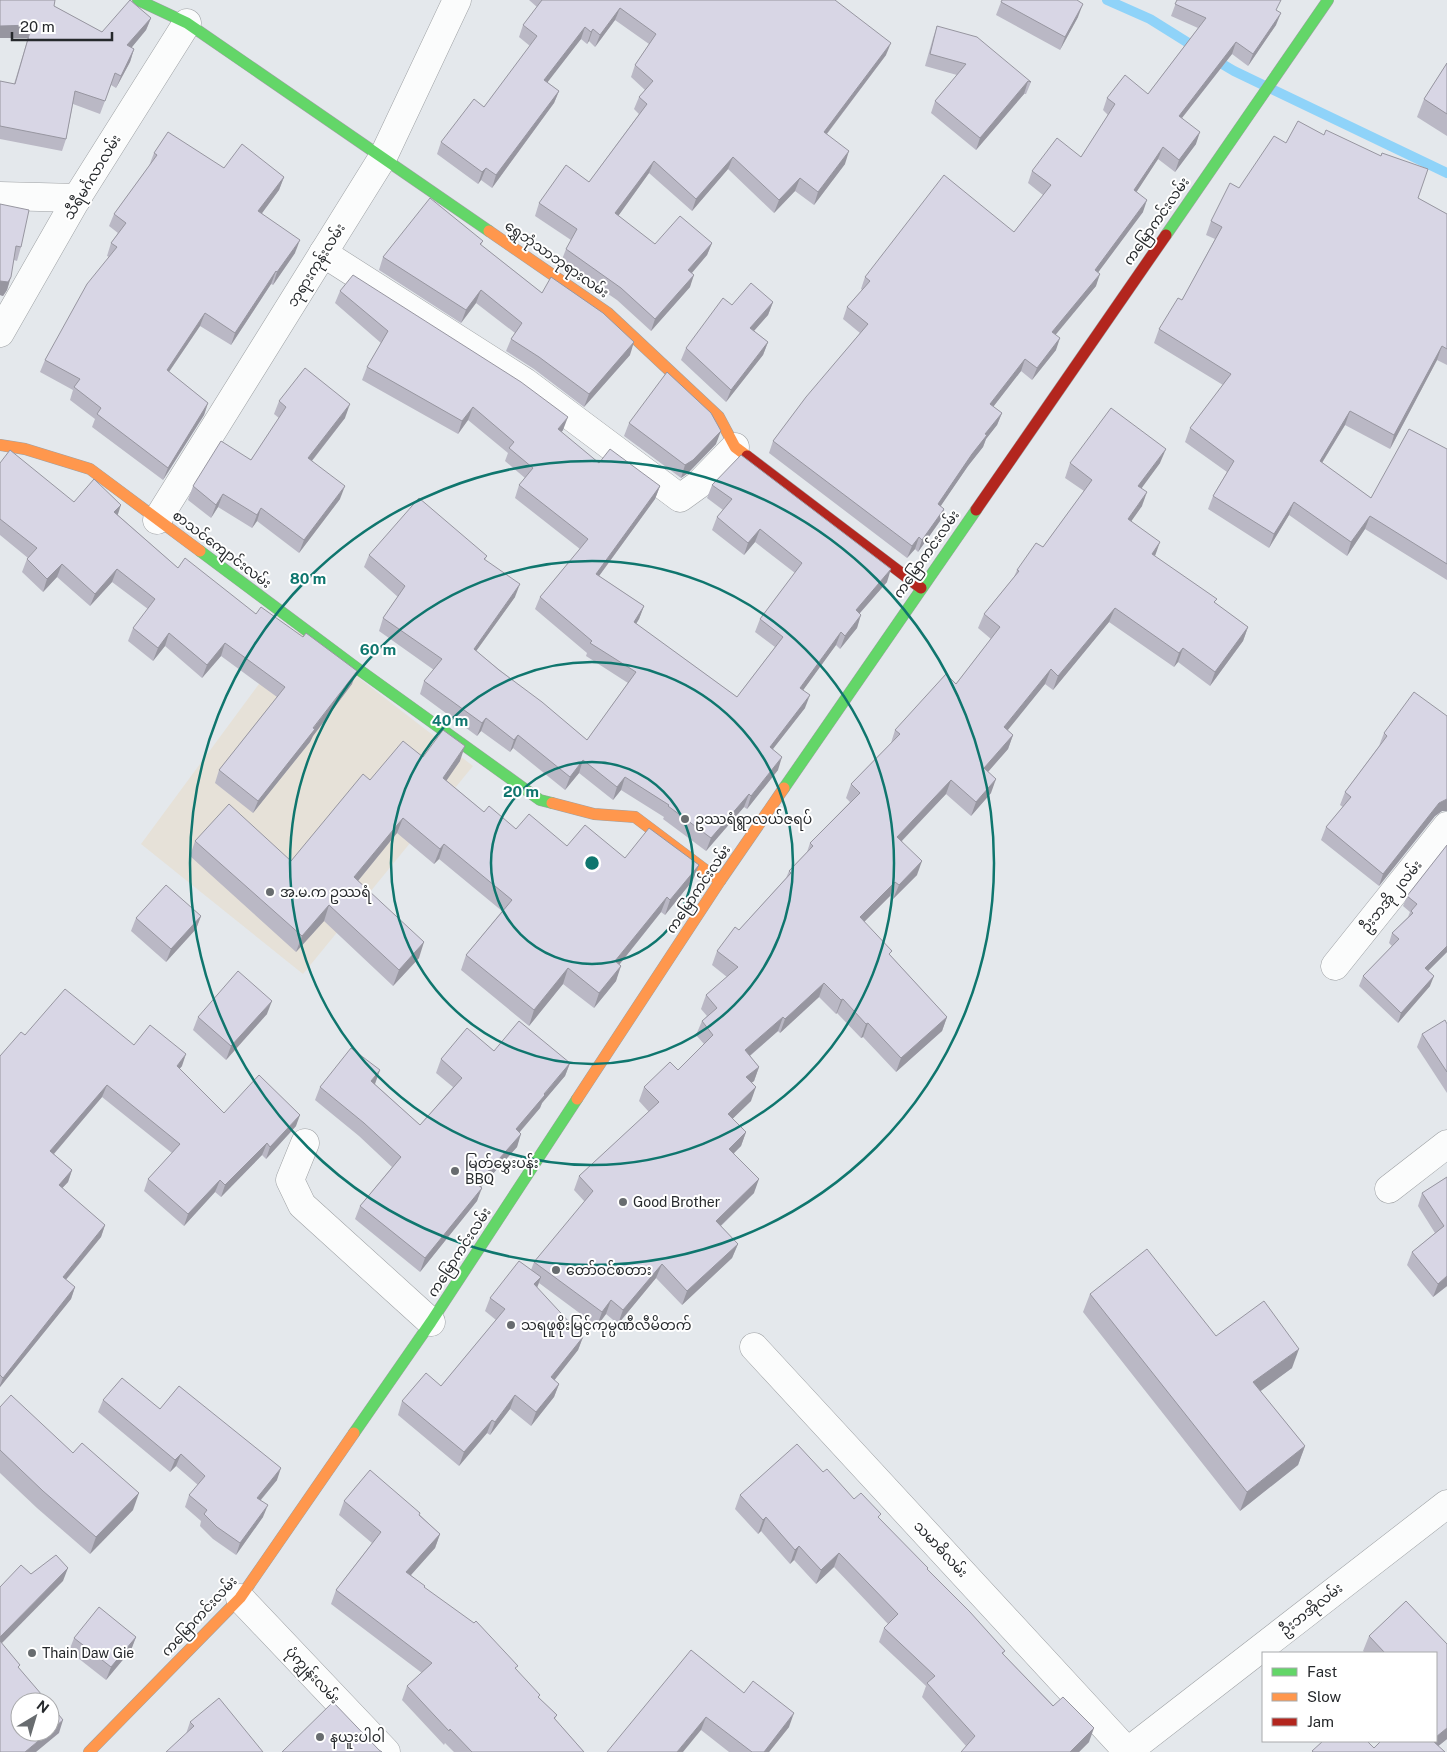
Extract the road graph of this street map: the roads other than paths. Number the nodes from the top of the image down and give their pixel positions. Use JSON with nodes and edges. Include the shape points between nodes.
{"nodes":[{"id":1,"x":138,"y":0,"type":"edge"},
{"id":2,"x":457,"y":0,"type":"edge"},
{"id":3,"x":1328,"y":0,"type":"edge"},
{"id":4,"x":188,"y":23,"type":"junction"},
{"id":5,"x":382,"y":158,"type":"junction"},
{"id":6,"x":0,"y":196,"type":"edge"},
{"id":7,"x":78,"y":198,"type":"junction"},
{"id":8,"x":323,"y":252,"type":"junction"},
{"id":9,"x":0,"y":333,"type":"edge"},
{"id":10,"x":0,"y":445,"type":"edge"},
{"id":11,"x":735,"y":447,"type":"junction"},
{"id":12,"x":158,"y":520,"type":"junction"},
{"id":13,"x":921,"y":588,"type":"junction"},
{"id":14,"x":1447,"y":826,"type":"edge"},
{"id":15,"x":720,"y":881,"type":"junction"},
{"id":16,"x":1335,"y":966,"type":"dead end"},
{"id":17,"x":305,"y":1142,"type":"dead end"},
{"id":18,"x":1447,"y":1144,"type":"edge"},
{"id":19,"x":1389,"y":1189,"type":"dead end"},
{"id":20,"x":431,"y":1322,"type":"junction"},
{"id":21,"x":754,"y":1347,"type":"dead end"},
{"id":22,"x":1447,"y":1504,"type":"edge"},
{"id":23,"x":240,"y":1598,"type":"junction"},
{"id":24,"x":90,"y":1752,"type":"edge"},
{"id":25,"x":386,"y":1752,"type":"edge"},
{"id":26,"x":1128,"y":1752,"type":"edge"}],
"edges":[{"from":1,"to":4,"type":"main road","name":"ရွှေဘုံသာဘုရားလမ်း"},
{"from":2,"to":5,"type":"street","name":"ဘုရားကုန်းလမ်း"},
{"from":3,"to":13,"type":"main road","name":"ကမြောကင်းလမ်း"},
{"from":4,"to":5,"type":"main road","name":"ရွှေဘုံသာဘုရားလမ်း"},
{"from":4,"to":7,"type":"street","name":"သီရီမင်္ဂလာလမ်း"},
{"from":5,"to":8,"type":"street","name":"ဘုရားကုန်းလမ်း"},
{"from":5,"to":11,"type":"main road","name":"ရွှေဘုံသာဘုရားလမ်း","via":[[608,313],[719,417]]},
{"from":6,"to":7,"type":"street"},
{"from":7,"to":9,"type":"street","name":"သီရီမင်္ဂလာလမ်း"},
{"from":8,"to":11,"type":"street","via":[[525,382],[680,498],[698,485]]},
{"from":8,"to":12,"type":"street","name":"ဘုရားကုန်းလမ်း"},
{"from":10,"to":12,"type":"main road","name":"စာသင်ကျောင်းလမ်း","via":[[25,449],[90,469]]},
{"from":11,"to":13,"type":"main road","name":"ရွှေဘုံသာဘုရားလမ်း"},
{"from":12,"to":15,"type":"main road","name":"စာသင်ကျောင်းလမ်း","via":[[540,800],[594,814],[635,817]]},
{"from":13,"to":15,"type":"main road","name":"ကမြောကင်းလမ်း"},
{"from":14,"to":16,"type":"street","name":"ဦးဘအို ၂လမ်း"},
{"from":15,"to":20,"type":"main road","name":"ကမြောကင်းလမ်း"},
{"from":17,"to":20,"type":"street","via":[[290,1180],[302,1205]]},
{"from":18,"to":19,"type":"street"},
{"from":20,"to":23,"type":"main road","name":"ကမြောကင်းလမ်း"},
{"from":21,"to":26,"type":"street","name":"သမာဓိလမ်း"},
{"from":22,"to":26,"type":"street","name":"ဦးဘအိုလမ်း"},
{"from":23,"to":24,"type":"main road","name":"ကမြောကင်းလမ်း"},
{"from":23,"to":25,"type":"street","name":"ပုံကျွန်းလမ်း"}]}
